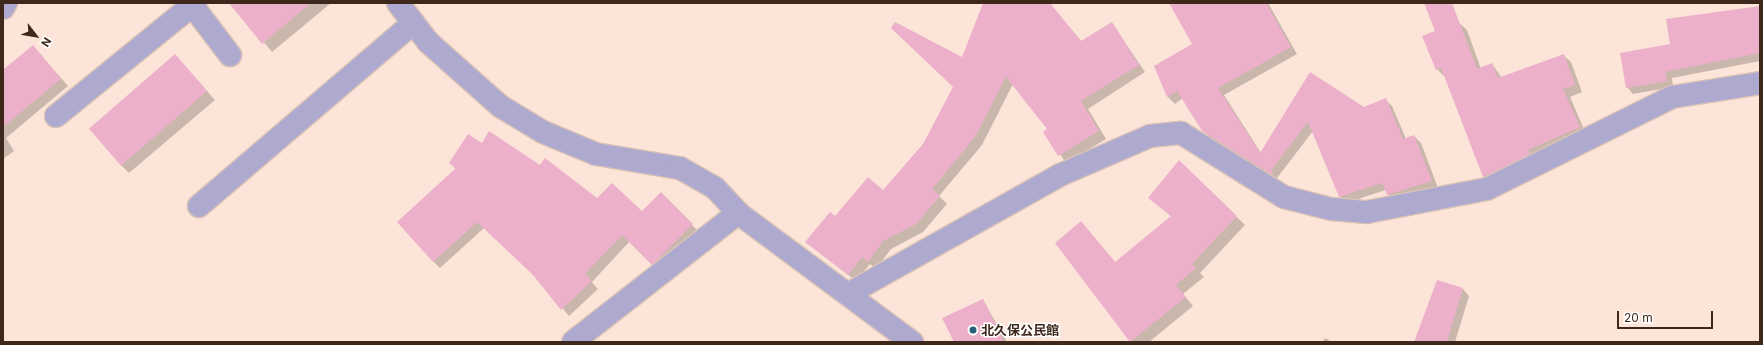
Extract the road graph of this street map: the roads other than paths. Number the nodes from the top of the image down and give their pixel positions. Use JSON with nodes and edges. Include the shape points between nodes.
{"nodes":[{"id":1,"x":6,"y":3,"type":"edge"},
{"id":2,"x":398,"y":3,"type":"edge"},
{"id":3,"x":193,"y":4,"type":"edge"},
{"id":4,"x":3,"y":8,"type":"edge"},
{"id":5,"x":413,"y":22,"type":"junction"},
{"id":6,"x":230,"y":55,"type":"dead end"},
{"id":7,"x":1760,"y":83,"type":"edge"},
{"id":8,"x":56,"y":116,"type":"dead end"},
{"id":9,"x":199,"y":206,"type":"dead end"},
{"id":10,"x":738,"y":213,"type":"junction"},
{"id":11,"x":848,"y":294,"type":"junction"},
{"id":12,"x":572,"y":342,"type":"edge"},
{"id":13,"x":912,"y":342,"type":"edge"}],
"edges":[{"from":1,"to":4,"type":"street"},
{"from":2,"to":5,"type":"street"},
{"from":3,"to":6,"type":"street"},
{"from":3,"to":8,"type":"street"},
{"from":5,"to":9,"type":"street"},
{"from":5,"to":10,"type":"street","via":[[428,42],[478,89],[543,132],[596,154],[680,168],[715,188]]},
{"from":7,"to":11,"type":"street","via":[[1672,97],[1487,189],[1367,212],[1332,209],[1284,197],[1182,133],[1150,136],[1060,175]]},
{"from":10,"to":11,"type":"street"},
{"from":10,"to":12,"type":"street"},
{"from":11,"to":13,"type":"street"}]}
